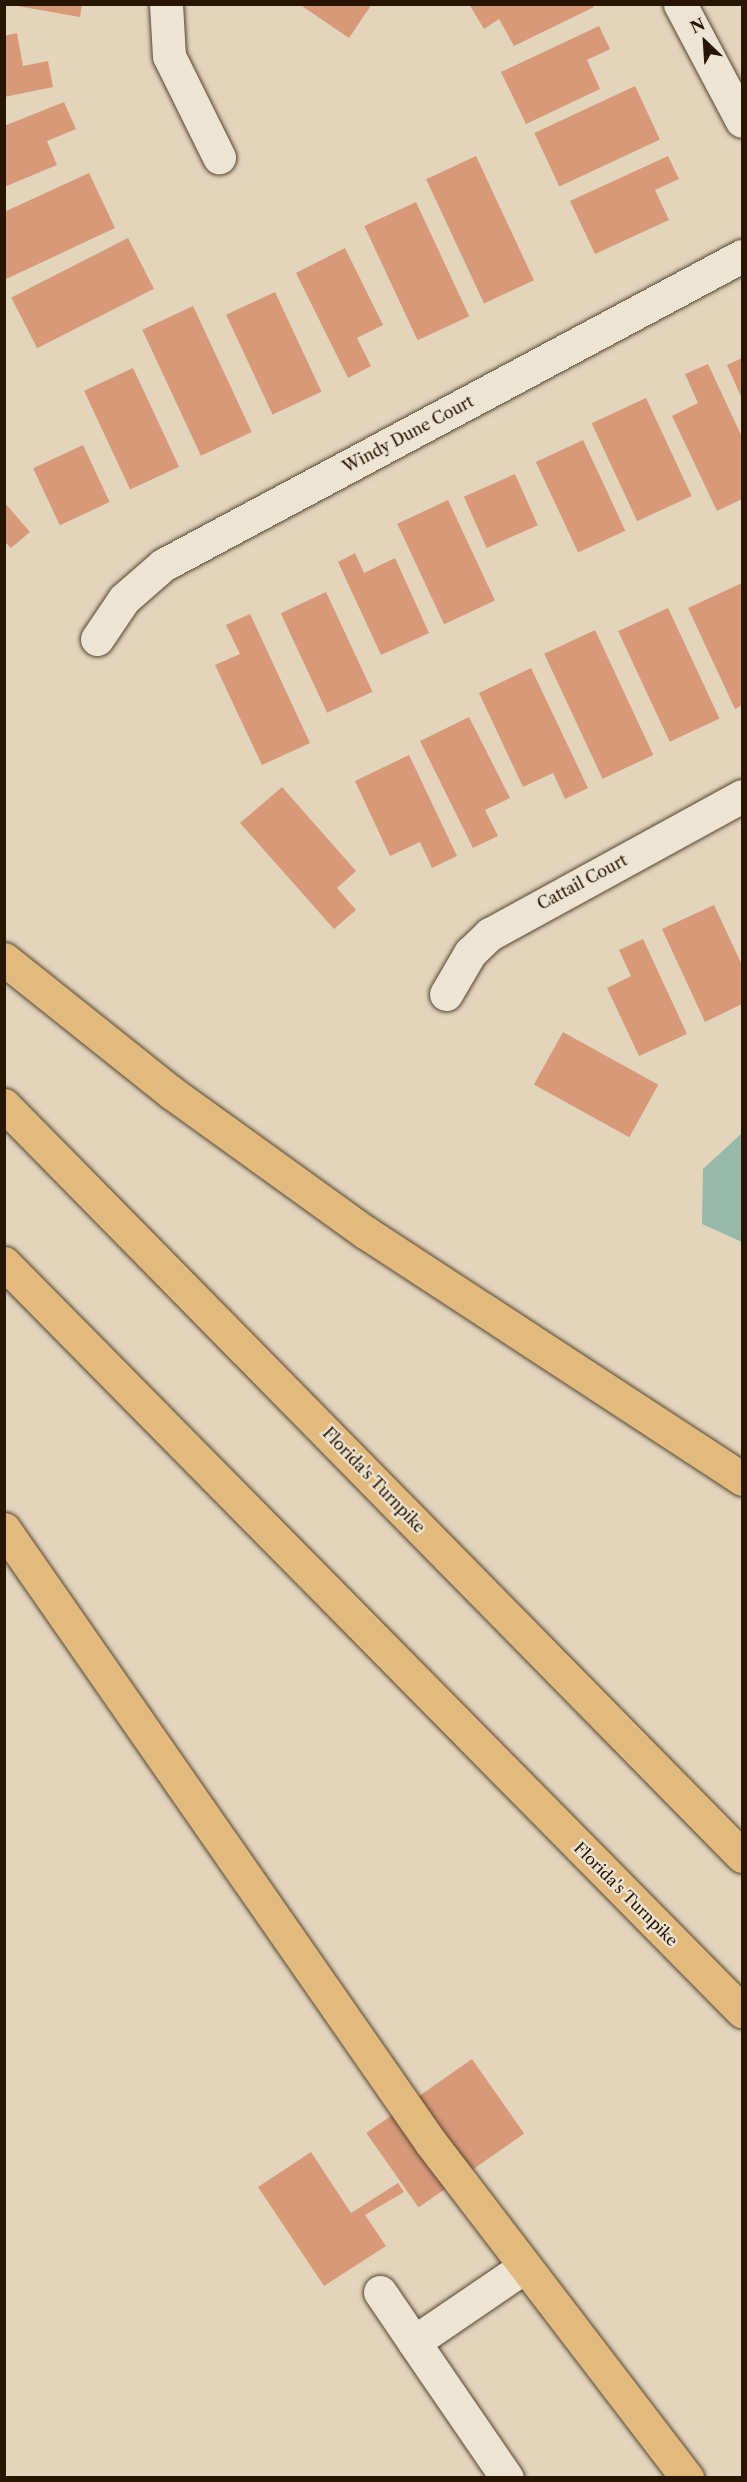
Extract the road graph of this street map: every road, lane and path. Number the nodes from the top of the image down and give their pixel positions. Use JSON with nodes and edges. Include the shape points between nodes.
{"nodes":[{"id":1,"x":166,"y":4,"type":"edge"},
{"id":2,"x":680,"y":4,"type":"edge"},
{"id":3,"x":742,"y":122,"type":"edge"},
{"id":4,"x":219,"y":157,"type":"dead end"},
{"id":5,"x":742,"y":256,"type":"edge"},
{"id":6,"x":97,"y":639,"type":"dead end"},
{"id":7,"x":742,"y":796,"type":"edge"},
{"id":8,"x":4,"y":959,"type":"edge"},
{"id":9,"x":446,"y":994,"type":"dead end"},
{"id":10,"x":4,"y":1105,"type":"edge"},
{"id":11,"x":4,"y":1263,"type":"edge"},
{"id":12,"x":742,"y":1479,"type":"edge"},
{"id":13,"x":4,"y":1529,"type":"edge"},
{"id":14,"x":742,"y":1856,"type":"edge"},
{"id":15,"x":742,"y":2011,"type":"edge"},
{"id":16,"x":524,"y":2267,"type":"junction"},
{"id":17,"x":380,"y":2292,"type":"dead end"},
{"id":18,"x":414,"y":2342,"type":"junction"},
{"id":19,"x":507,"y":2478,"type":"edge"},
{"id":20,"x":687,"y":2478,"type":"edge"}],
"edges":[{"from":1,"to":4,"type":"street","via":[[169,56]]},
{"from":2,"to":3,"type":"street"},
{"from":5,"to":6,"type":"street","name":"Windy Dune Court","via":[[163,565],[124,599]]},
{"from":7,"to":9,"type":"street","name":"Cattail Court","via":[[490,934],[470,953]]},
{"from":8,"to":12,"type":"highway","via":[[172,1093],[365,1232]]},
{"from":10,"to":14,"type":"highway","name":"Florida's Turnpike"},
{"from":11,"to":15,"type":"highway","name":"Florida's Turnpike"},
{"from":13,"to":16,"type":"highway","via":[[431,2142]]},
{"from":16,"to":18,"type":"street"},
{"from":16,"to":20,"type":"highway"},
{"from":17,"to":18,"type":"street"},
{"from":18,"to":19,"type":"street"}]}
